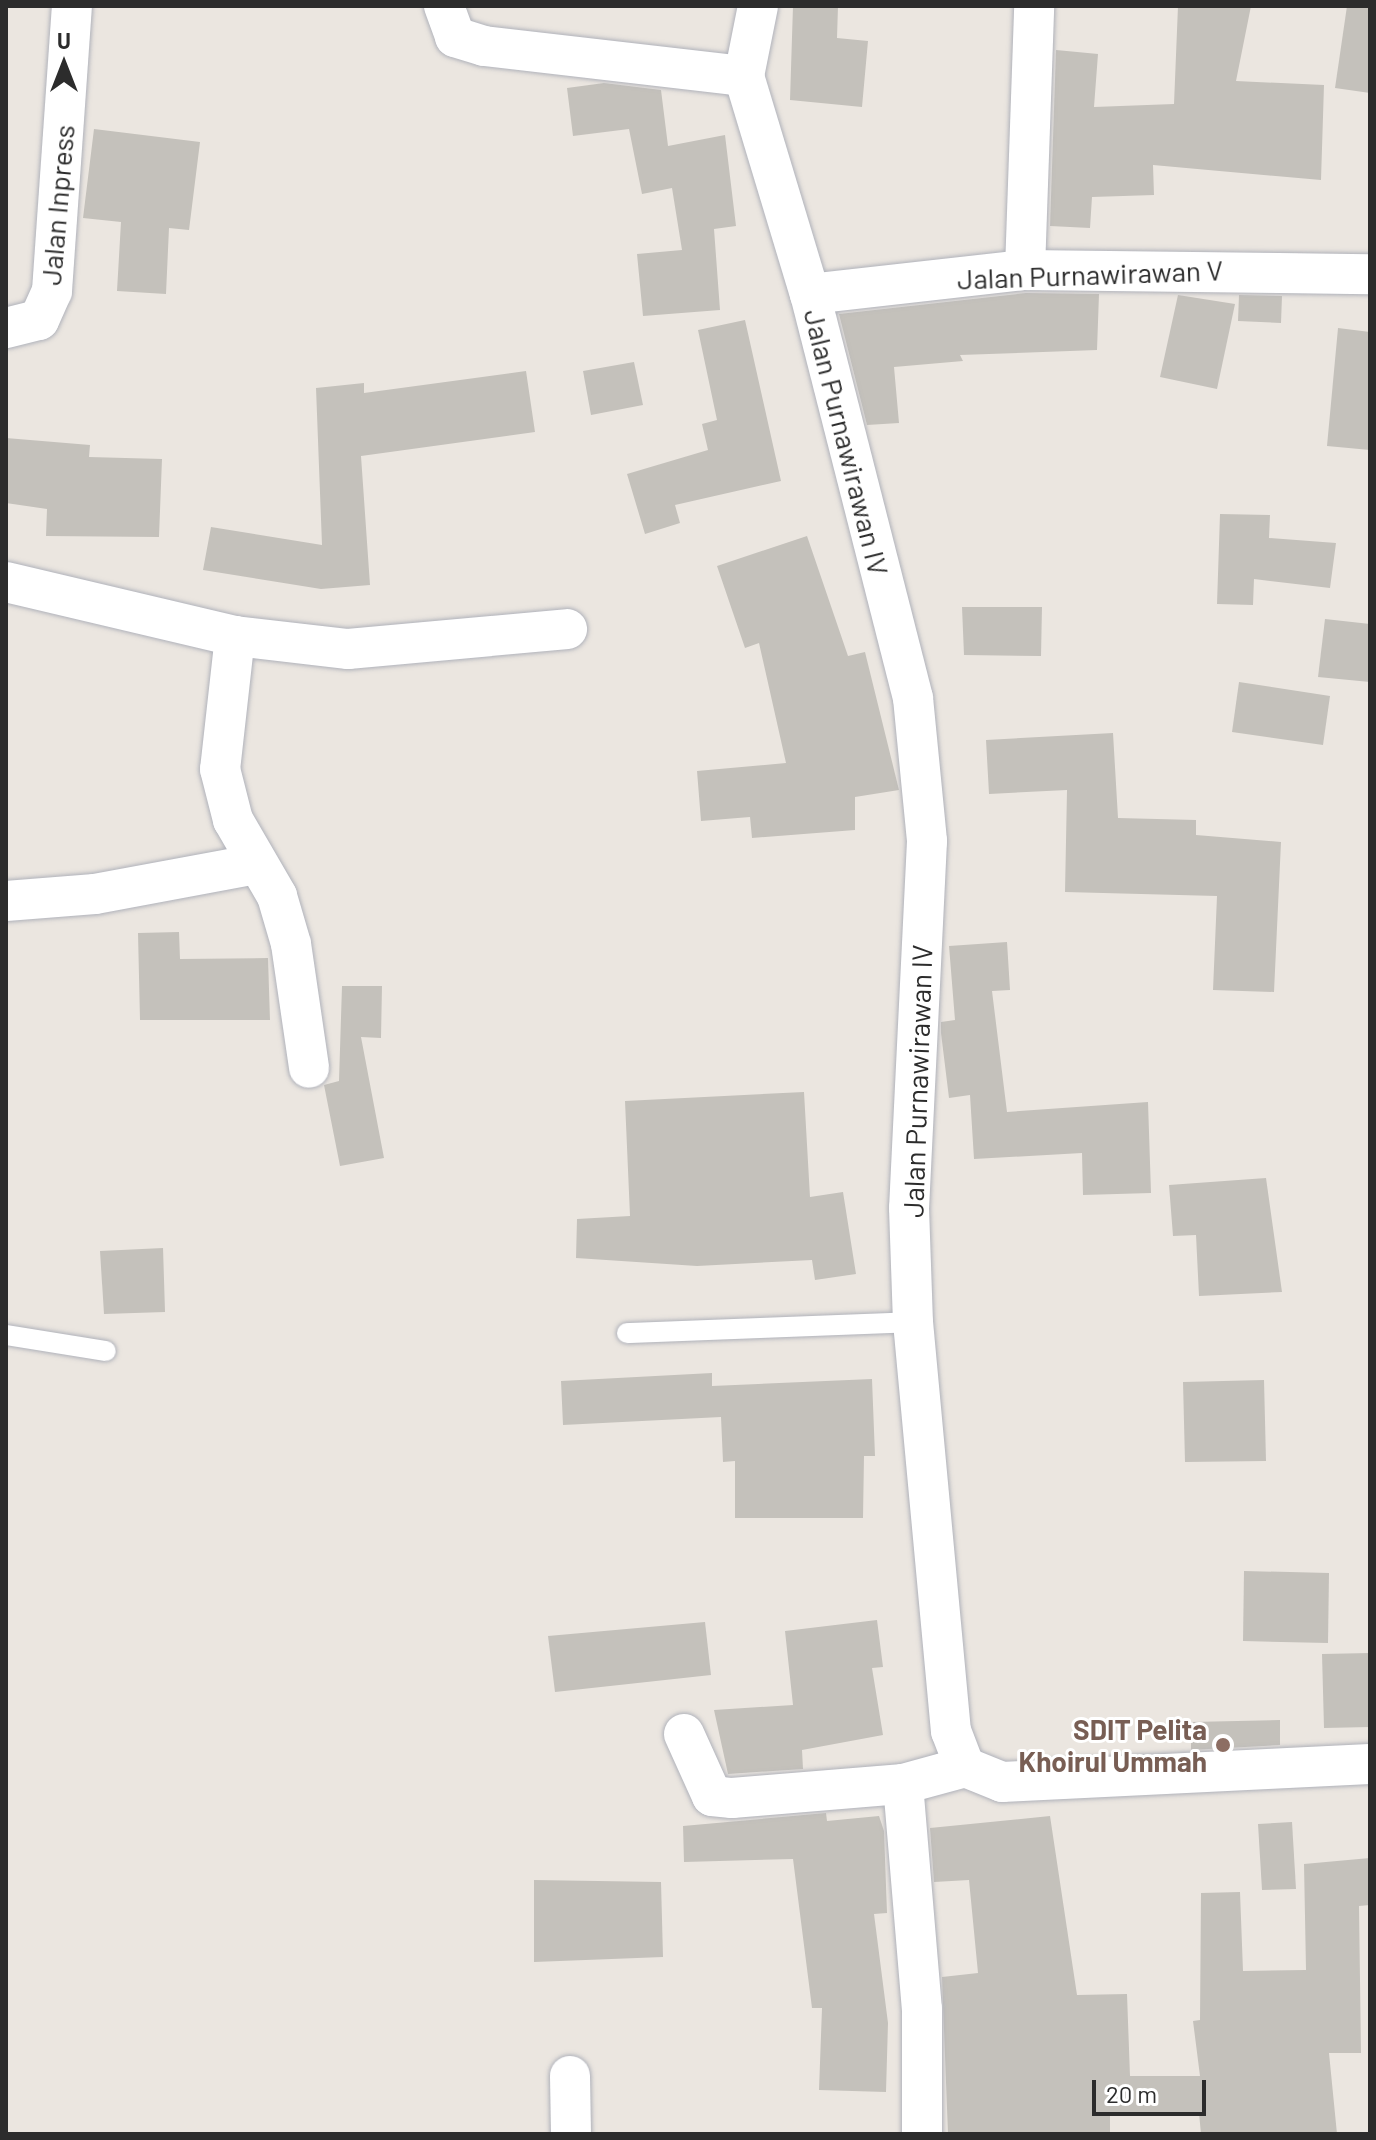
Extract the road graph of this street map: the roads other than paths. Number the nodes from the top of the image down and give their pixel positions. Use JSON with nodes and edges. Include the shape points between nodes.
{"nodes":[{"id":1,"x":72,"y":6,"type":"edge"},
{"id":2,"x":444,"y":6,"type":"edge"},
{"id":3,"x":758,"y":6,"type":"edge"},
{"id":4,"x":1034,"y":6,"type":"edge"},
{"id":5,"x":744,"y":76,"type":"junction"},
{"id":6,"x":1025,"y":270,"type":"junction"},
{"id":7,"x":1370,"y":274,"type":"edge"},
{"id":8,"x":810,"y":294,"type":"junction"},
{"id":9,"x":6,"y":328,"type":"edge"},
{"id":10,"x":6,"y":582,"type":"edge"},
{"id":11,"x":567,"y":629,"type":"dead end"},
{"id":12,"x":235,"y":636,"type":"junction"},
{"id":13,"x":257,"y":864,"type":"junction"},
{"id":14,"x":6,"y":901,"type":"edge"},
{"id":15,"x":309,"y":1068,"type":"dead end"},
{"id":16,"x":913,"y":1322,"type":"junction"},
{"id":17,"x":627,"y":1333,"type":"dead end"},
{"id":18,"x":6,"y":1335,"type":"edge"},
{"id":19,"x":106,"y":1351,"type":"dead end"},
{"id":20,"x":684,"y":1734,"type":"dead end"},
{"id":21,"x":1370,"y":1764,"type":"edge"},
{"id":22,"x":965,"y":1767,"type":"junction"},
{"id":23,"x":903,"y":1784,"type":"junction"},
{"id":24,"x":570,"y":2076,"type":"dead end"},
{"id":25,"x":571,"y":2134,"type":"edge"},
{"id":26,"x":922,"y":2134,"type":"edge"}],
"edges":[{"from":1,"to":9,"type":"street","name":"Jalan Inpress","via":[[52,291],[39,320]]},
{"from":2,"to":5,"type":"street","via":[[455,37],[484,46]]},
{"from":3,"to":5,"type":"street","name":"Jalan Purnawirawan IV"},
{"from":4,"to":6,"type":"street"},
{"from":5,"to":8,"type":"street","name":"Jalan Purnawirawan IV"},
{"from":6,"to":7,"type":"street","name":"Jalan Purnawirawan V"},
{"from":6,"to":8,"type":"street","name":"Jalan Purnawirawan V"},
{"from":8,"to":16,"type":"street","name":"Jalan Purnawirawan IV","via":[[913,698],[926,825],[909,1208]]},
{"from":10,"to":12,"type":"street"},
{"from":11,"to":12,"type":"street","via":[[348,649]]},
{"from":12,"to":13,"type":"street","via":[[220,769],[233,820]]},
{"from":13,"to":14,"type":"street","via":[[95,894]]},
{"from":13,"to":15,"type":"street","via":[[291,944]]},
{"from":16,"to":17,"type":"lane"},
{"from":16,"to":22,"type":"street","name":"Jalan Purnawirawan IV","via":[[951,1731]]},
{"from":18,"to":19,"type":"lane"},
{"from":20,"to":23,"type":"street","via":[[712,1796]]},
{"from":21,"to":22,"type":"street","via":[[1002,1782]]},
{"from":22,"to":23,"type":"street"},
{"from":23,"to":26,"type":"street","via":[[922,2009]]},
{"from":24,"to":25,"type":"street"}]}
